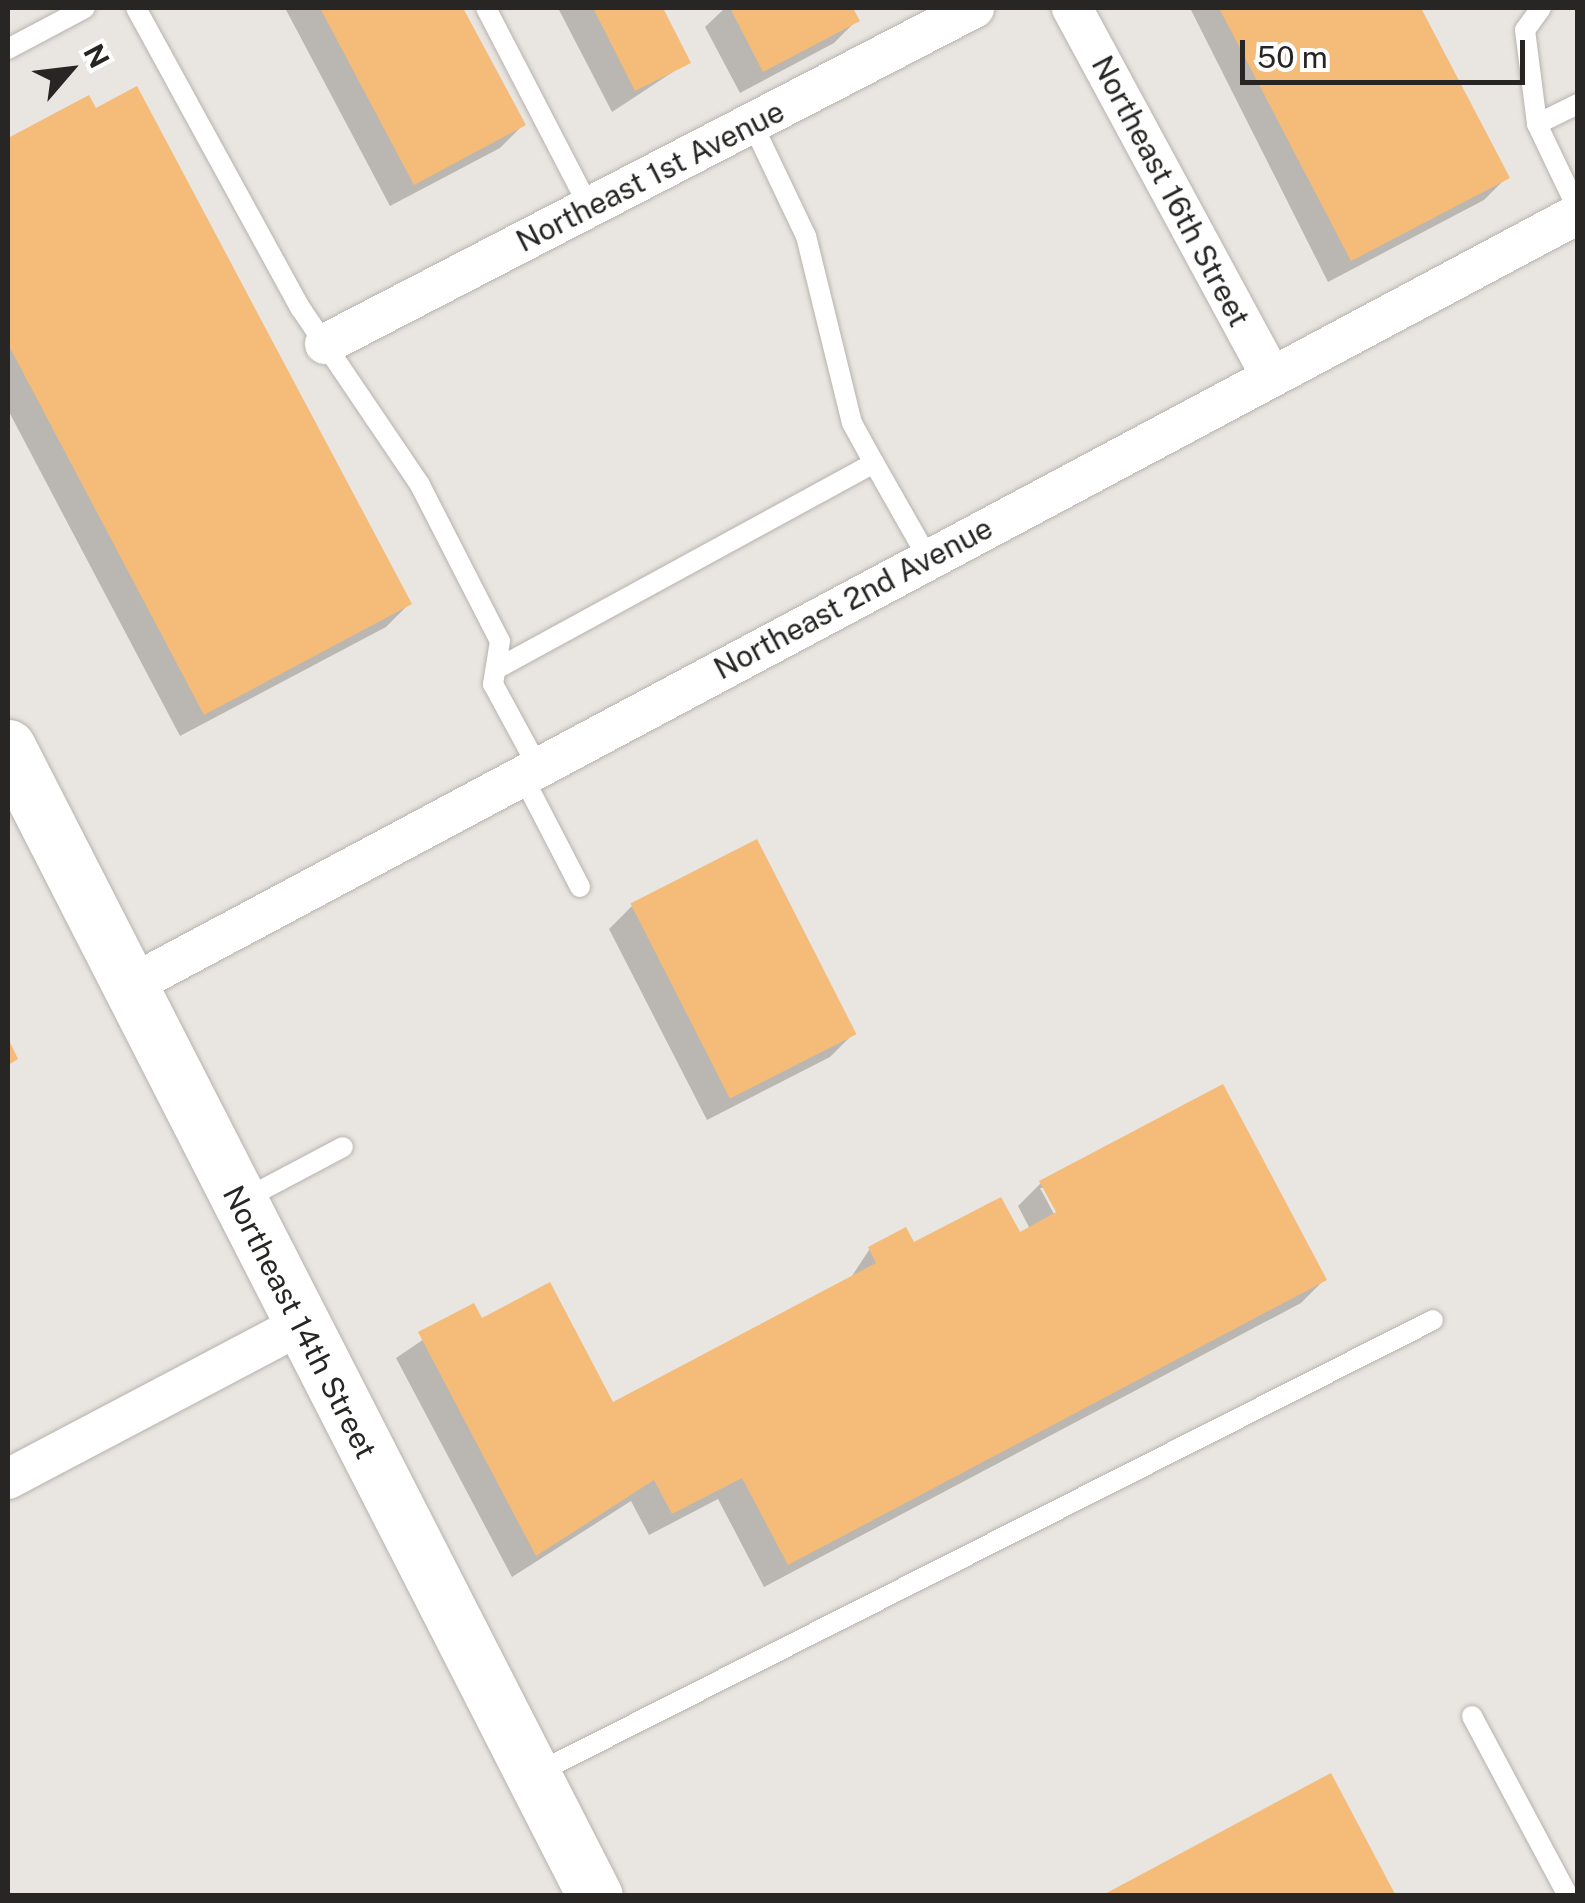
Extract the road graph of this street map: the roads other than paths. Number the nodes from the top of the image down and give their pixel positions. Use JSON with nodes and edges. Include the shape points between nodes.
{"nodes":[{"id":1,"x":85,"y":8,"type":"edge"},
{"id":2,"x":136,"y":8,"type":"edge"},
{"id":3,"x":486,"y":8,"type":"edge"},
{"id":4,"x":974,"y":8,"type":"edge"},
{"id":5,"x":1072,"y":8,"type":"edge"},
{"id":6,"x":1541,"y":8,"type":"edge"},
{"id":7,"x":8,"y":49,"type":"edge"},
{"id":8,"x":1578,"y":104,"type":"edge"},
{"id":9,"x":752,"y":123,"type":"junction"},
{"id":10,"x":1536,"y":124,"type":"junction"},
{"id":11,"x":589,"y":207,"type":"junction"},
{"id":12,"x":1578,"y":212,"type":"edge"},
{"id":13,"x":326,"y":344,"type":"junction"},
{"id":14,"x":1270,"y":374,"type":"junction"},
{"id":15,"x":874,"y":464,"type":"junction"},
{"id":16,"x":928,"y":558,"type":"junction"},
{"id":17,"x":500,"y":667,"type":"junction"},
{"id":18,"x":8,"y":747,"type":"edge"},
{"id":19,"x":530,"y":771,"type":"junction"},
{"id":20,"x":580,"y":886,"type":"dead end"},
{"id":21,"x":131,"y":985,"type":"junction"},
{"id":22,"x":343,"y":1147,"type":"dead end"},
{"id":23,"x":239,"y":1202,"type":"junction"},
{"id":24,"x":1432,"y":1320,"type":"dead end"},
{"id":25,"x":300,"y":1325,"type":"junction"},
{"id":26,"x":8,"y":1480,"type":"edge"},
{"id":27,"x":1472,"y":1716,"type":"dead end"},
{"id":28,"x":533,"y":1775,"type":"junction"},
{"id":29,"x":581,"y":1891,"type":"edge"},
{"id":30,"x":1568,"y":1896,"type":"edge"}],
"edges":[{"from":1,"to":7,"type":"lane"},
{"from":2,"to":13,"type":"lane"},
{"from":3,"to":11,"type":"lane"},
{"from":4,"to":9,"type":"street","name":"Northeast 1st Avenue"},
{"from":5,"to":14,"type":"street","name":"Northeast 16th Street"},
{"from":6,"to":10,"type":"lane","via":[[1525,30]]},
{"from":8,"to":10,"type":"lane"},
{"from":9,"to":11,"type":"street","name":"Northeast 1st Avenue"},
{"from":9,"to":15,"type":"lane","via":[[806,236],[852,423]]},
{"from":10,"to":12,"type":"lane"},
{"from":11,"to":13,"type":"street","name":"Northeast 1st Avenue"},
{"from":12,"to":14,"type":"street","name":"Northeast 2nd Avenue"},
{"from":13,"to":17,"type":"lane","via":[[420,485],[500,641]]},
{"from":14,"to":16,"type":"street","name":"Northeast 2nd Avenue"},
{"from":15,"to":16,"type":"lane"},
{"from":15,"to":17,"type":"lane"},
{"from":16,"to":19,"type":"street","name":"Northeast 2nd Avenue"},
{"from":17,"to":19,"type":"lane","via":[[493,684]]},
{"from":18,"to":21,"type":"street","name":"Northeast 14th Street"},
{"from":19,"to":20,"type":"lane"},
{"from":19,"to":21,"type":"street","name":"Northeast 2nd Avenue"},
{"from":21,"to":23,"type":"street","name":"Northeast 14th Street"},
{"from":22,"to":23,"type":"lane"},
{"from":23,"to":25,"type":"street","name":"Northeast 14th Street"},
{"from":24,"to":28,"type":"lane"},
{"from":25,"to":26,"type":"street"},
{"from":25,"to":28,"type":"street","name":"Northeast 14th Street"},
{"from":27,"to":30,"type":"lane"},
{"from":28,"to":29,"type":"street","name":"Northeast 14th Street"}]}
